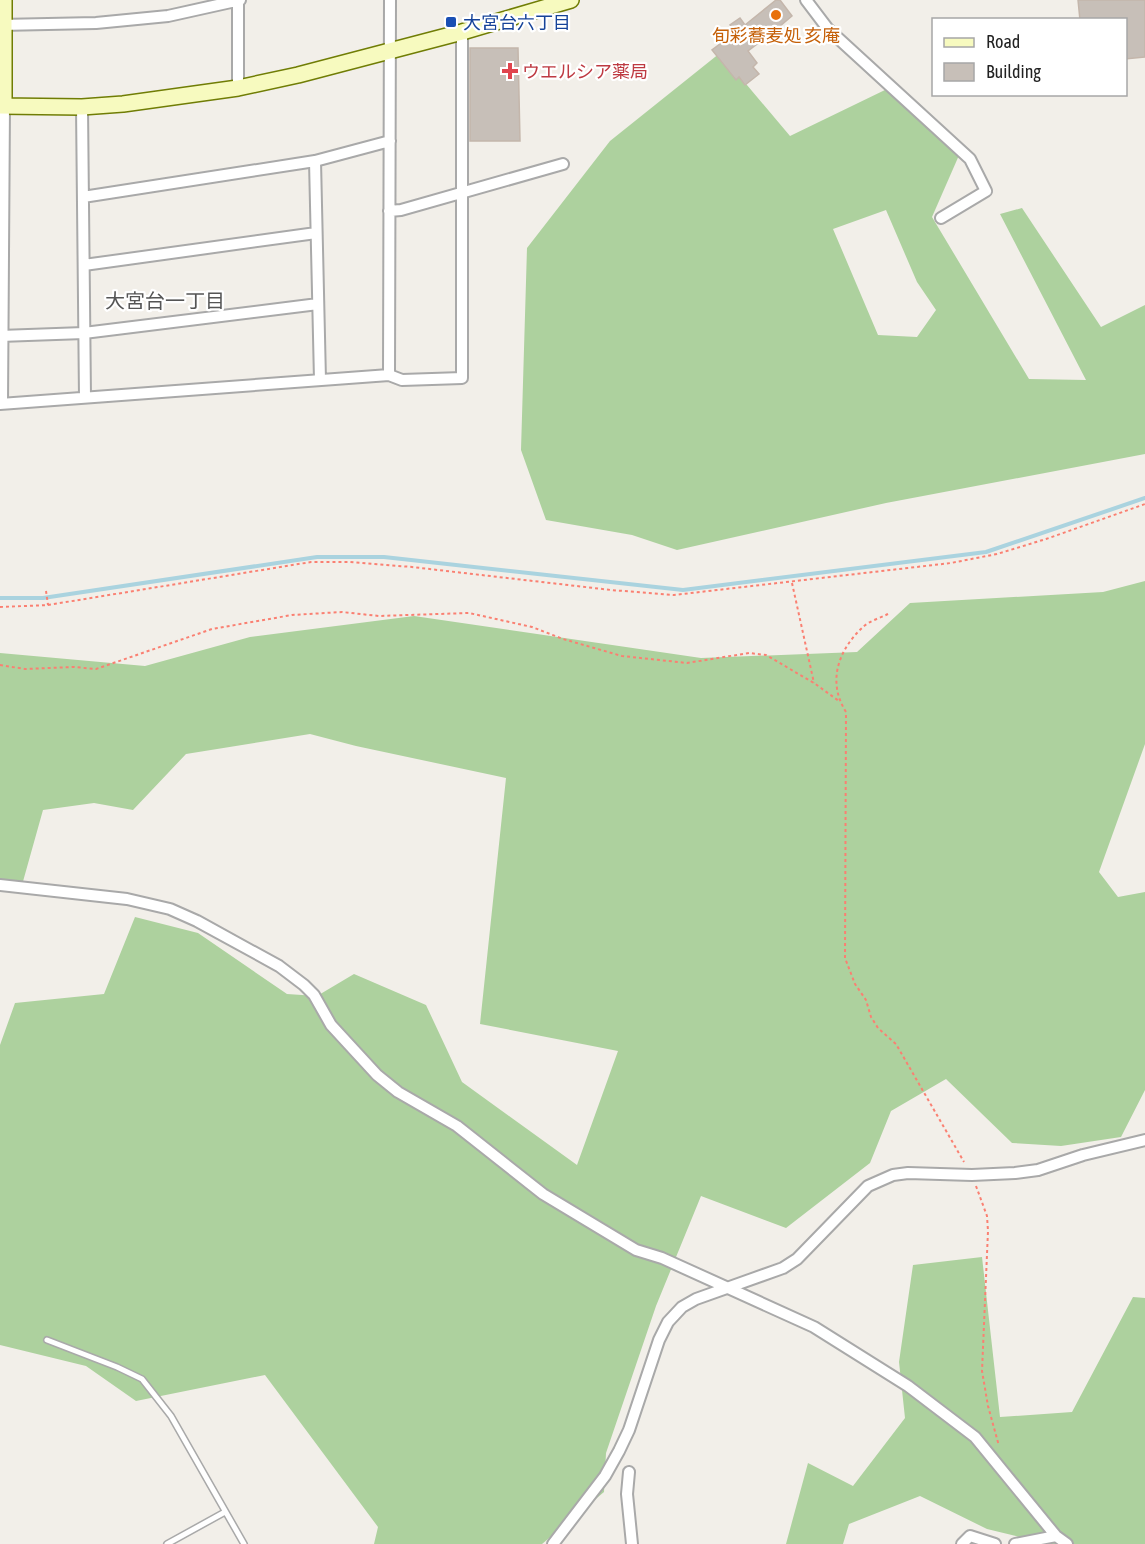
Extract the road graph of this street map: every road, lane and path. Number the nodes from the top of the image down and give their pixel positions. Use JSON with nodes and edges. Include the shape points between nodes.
{"nodes":[{"id":1,"x":4,"y":0,"type":"edge"},
{"id":2,"x":239,"y":0,"type":"edge"},
{"id":3,"x":390,"y":0,"type":"edge"},
{"id":4,"x":571,"y":0,"type":"edge"},
{"id":5,"x":806,"y":0,"type":"edge"},
{"id":6,"x":2,"y":25,"type":"edge"},
{"id":7,"x":462,"y":32,"type":"junction"},
{"id":8,"x":390,"y":50,"type":"junction"},
{"id":9,"x":238,"y":88,"type":"junction"},
{"id":10,"x":2,"y":106,"type":"edge"},
{"id":11,"x":82,"y":107,"type":"junction"},
{"id":12,"x":390,"y":141,"type":"junction"},
{"id":13,"x":315,"y":161,"type":"junction"},
{"id":14,"x":563,"y":164,"type":"dead end"},
{"id":15,"x":2,"y":193,"type":"edge"},
{"id":16,"x":462,"y":193,"type":"junction"},
{"id":17,"x":83,"y":197,"type":"junction"},
{"id":18,"x":389,"y":211,"type":"junction"},
{"id":19,"x":941,"y":218,"type":"dead end"},
{"id":20,"x":316,"y":233,"type":"junction"},
{"id":21,"x":84,"y":265,"type":"junction"},
{"id":22,"x":318,"y":304,"type":"junction"},
{"id":23,"x":84,"y":333,"type":"junction"},
{"id":24,"x":1,"y":336,"type":"edge"},
{"id":25,"x":389,"y":375,"type":"junction"},
{"id":26,"x":320,"y":380,"type":"junction"},
{"id":27,"x":85,"y":398,"type":"junction"},
{"id":28,"x":1,"y":404,"type":"edge"},
{"id":29,"x":1145,"y":504,"type":"edge"},
{"id":30,"x":792,"y":582,"type":"junction"},
{"id":31,"x":46,"y":591,"type":"dead end"},
{"id":32,"x":48,"y":605,"type":"junction"},
{"id":33,"x":0,"y":607,"type":"edge"},
{"id":34,"x":888,"y":614,"type":"dead end"},
{"id":35,"x":0,"y":665,"type":"edge"},
{"id":36,"x":814,"y":682,"type":"junction"},
{"id":37,"x":839,"y":701,"type":"junction"},
{"id":38,"x":0,"y":885,"type":"edge"},
{"id":39,"x":1145,"y":1140,"type":"edge"},
{"id":40,"x":972,"y":1175,"type":"junction"},
{"id":41,"x":730,"y":1288,"type":"junction"},
{"id":42,"x":47,"y":1340,"type":"dead end"},
{"id":43,"x":1001,"y":1452,"type":"dead end"},
{"id":44,"x":628,"y":1472,"type":"dead end"},
{"id":45,"x":225,"y":1512,"type":"junction"},
{"id":46,"x":1053,"y":1540,"type":"edge"},
{"id":47,"x":167,"y":1544,"type":"edge"},
{"id":48,"x":244,"y":1544,"type":"edge"},
{"id":49,"x":553,"y":1544,"type":"edge"},
{"id":50,"x":632,"y":1544,"type":"edge"},
{"id":51,"x":962,"y":1544,"type":"edge"},
{"id":52,"x":995,"y":1544,"type":"edge"},
{"id":53,"x":1015,"y":1544,"type":"edge"},
{"id":54,"x":1067,"y":1544,"type":"edge"}],
"edges":[{"from":1,"to":6,"type":"street"},
{"from":2,"to":6,"type":"street","via":[[168,16],[96,23]]},
{"from":2,"to":9,"type":"street"},
{"from":3,"to":8,"type":"street"},
{"from":4,"to":7,"type":"street"},
{"from":5,"to":19,"type":"street","via":[[828,29],[970,159],[986,191]]},
{"from":6,"to":10,"type":"street"},
{"from":7,"to":8,"type":"street"},
{"from":7,"to":16,"type":"street"},
{"from":8,"to":9,"type":"street"},
{"from":8,"to":12,"type":"street"},
{"from":9,"to":11,"type":"street","via":[[189,97]]},
{"from":10,"to":11,"type":"street"},
{"from":10,"to":15,"type":"street"},
{"from":11,"to":17,"type":"street"},
{"from":12,"to":13,"type":"street"},
{"from":12,"to":18,"type":"street"},
{"from":13,"to":17,"type":"street"},
{"from":13,"to":20,"type":"street"},
{"from":14,"to":16,"type":"street"},
{"from":15,"to":24,"type":"street"},
{"from":16,"to":18,"type":"street"},
{"from":16,"to":25,"type":"street","via":[[462,378],[402,380]]},
{"from":17,"to":21,"type":"street"},
{"from":18,"to":25,"type":"street"},
{"from":20,"to":21,"type":"street"},
{"from":20,"to":22,"type":"street"},
{"from":21,"to":23,"type":"street"},
{"from":22,"to":23,"type":"street"},
{"from":22,"to":26,"type":"street"},
{"from":23,"to":24,"type":"street"},
{"from":23,"to":27,"type":"street"},
{"from":24,"to":28,"type":"street"},
{"from":25,"to":26,"type":"street"},
{"from":26,"to":27,"type":"street"},
{"from":27,"to":28,"type":"street"},
{"from":29,"to":30,"type":"path","via":[[997,554]]},
{"from":30,"to":32,"type":"path","via":[[674,595],[412,567],[311,562]]},
{"from":30,"to":36,"type":"path"},
{"from":31,"to":32,"type":"path"},
{"from":32,"to":33,"type":"path"},
{"from":34,"to":37,"type":"path","via":[[864,626],[838,661]]},
{"from":35,"to":36,"type":"path","via":[[96,669],[212,629],[301,614],[469,614],[532,627],[628,657],[687,663],[759,653]]},
{"from":36,"to":37,"type":"path"},
{"from":37,"to":40,"type":"path","via":[[846,712],[845,958],[871,1017],[896,1044]]},
{"from":38,"to":41,"type":"street","via":[[127,899],[170,909],[279,966],[314,995],[330,1025],[377,1076],[398,1092],[457,1126],[543,1194],[636,1250]]},
{"from":39,"to":40,"type":"street","via":[[1038,1170]]},
{"from":40,"to":41,"type":"street","via":[[908,1173],[881,1179],[868,1186],[797,1259]]},
{"from":40,"to":43,"type":"path","via":[[987,1216],[982,1371]]},
{"from":41,"to":46,"type":"street","via":[[814,1327],[908,1386],[975,1437]]},
{"from":41,"to":49,"type":"street","via":[[696,1299],[668,1322],[619,1451],[605,1476]]},
{"from":42,"to":45,"type":"lane","via":[[142,1379],[171,1416]]},
{"from":44,"to":50,"type":"street"},
{"from":45,"to":47,"type":"lane"},
{"from":45,"to":48,"type":"lane"},
{"from":46,"to":53,"type":"street"},
{"from":46,"to":54,"type":"street"},
{"from":51,"to":52,"type":"street","via":[[970,1536]]}]}
